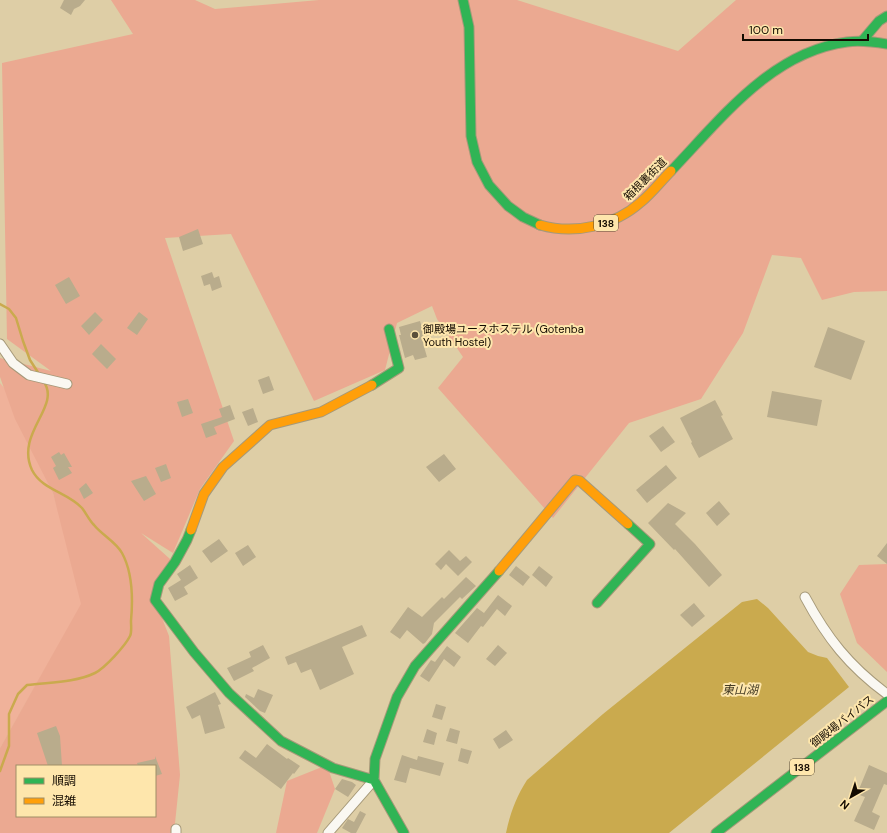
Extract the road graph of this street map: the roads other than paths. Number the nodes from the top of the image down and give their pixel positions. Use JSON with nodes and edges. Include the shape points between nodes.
{"nodes":[{"id":1,"x":463,"y":0,"type":"edge"},
{"id":2,"x":887,"y":16,"type":"edge"},
{"id":3,"x":862,"y":41,"type":"junction"},
{"id":4,"x":887,"y":44,"type":"edge"},
{"id":5,"x":389,"y":329,"type":"dead end"},
{"id":6,"x":0,"y":344,"type":"edge"},
{"id":7,"x":67,"y":384,"type":"dead end"},
{"id":8,"x":805,"y":597,"type":"dead end"},
{"id":9,"x":597,"y":603,"type":"dead end"},
{"id":10,"x":887,"y":694,"type":"edge"},
{"id":11,"x":887,"y":701,"type":"edge"},
{"id":12,"x":374,"y":780,"type":"junction"},
{"id":13,"x":328,"y":833,"type":"edge"},
{"id":14,"x":404,"y":833,"type":"edge"},
{"id":15,"x":716,"y":833,"type":"edge"}],
"edges":[{"from":1,"to":3,"type":"main road","name":"箱根裏街道","number":"138","via":[[469,28],[470,129],[476,161],[491,189],[514,211],[545,226],[562,228],[597,226],[628,213],[642,202],[742,97],[780,67],[821,48]]},
{"from":2,"to":3,"type":"main road","via":[[874,26]]},
{"from":3,"to":4,"type":"main road","number":"138"},
{"from":5,"to":12,"type":"main road","via":[[399,368],[377,383],[321,412],[270,425],[224,467],[204,494],[187,540],[159,584],[155,600],[229,693],[281,741],[333,768]]},
{"from":6,"to":7,"type":"street","via":[[13,363],[29,375]]},
{"from":8,"to":10,"type":"street","via":[[817,621],[832,642],[871,682]]},
{"from":9,"to":12,"type":"main road","via":[[650,544],[580,481],[575,480],[415,666],[397,698],[375,759]]},
{"from":11,"to":15,"type":"main road","name":"御殿場バイパス","number":"138"},
{"from":12,"to":13,"type":"street"},
{"from":12,"to":14,"type":"main road"}]}
